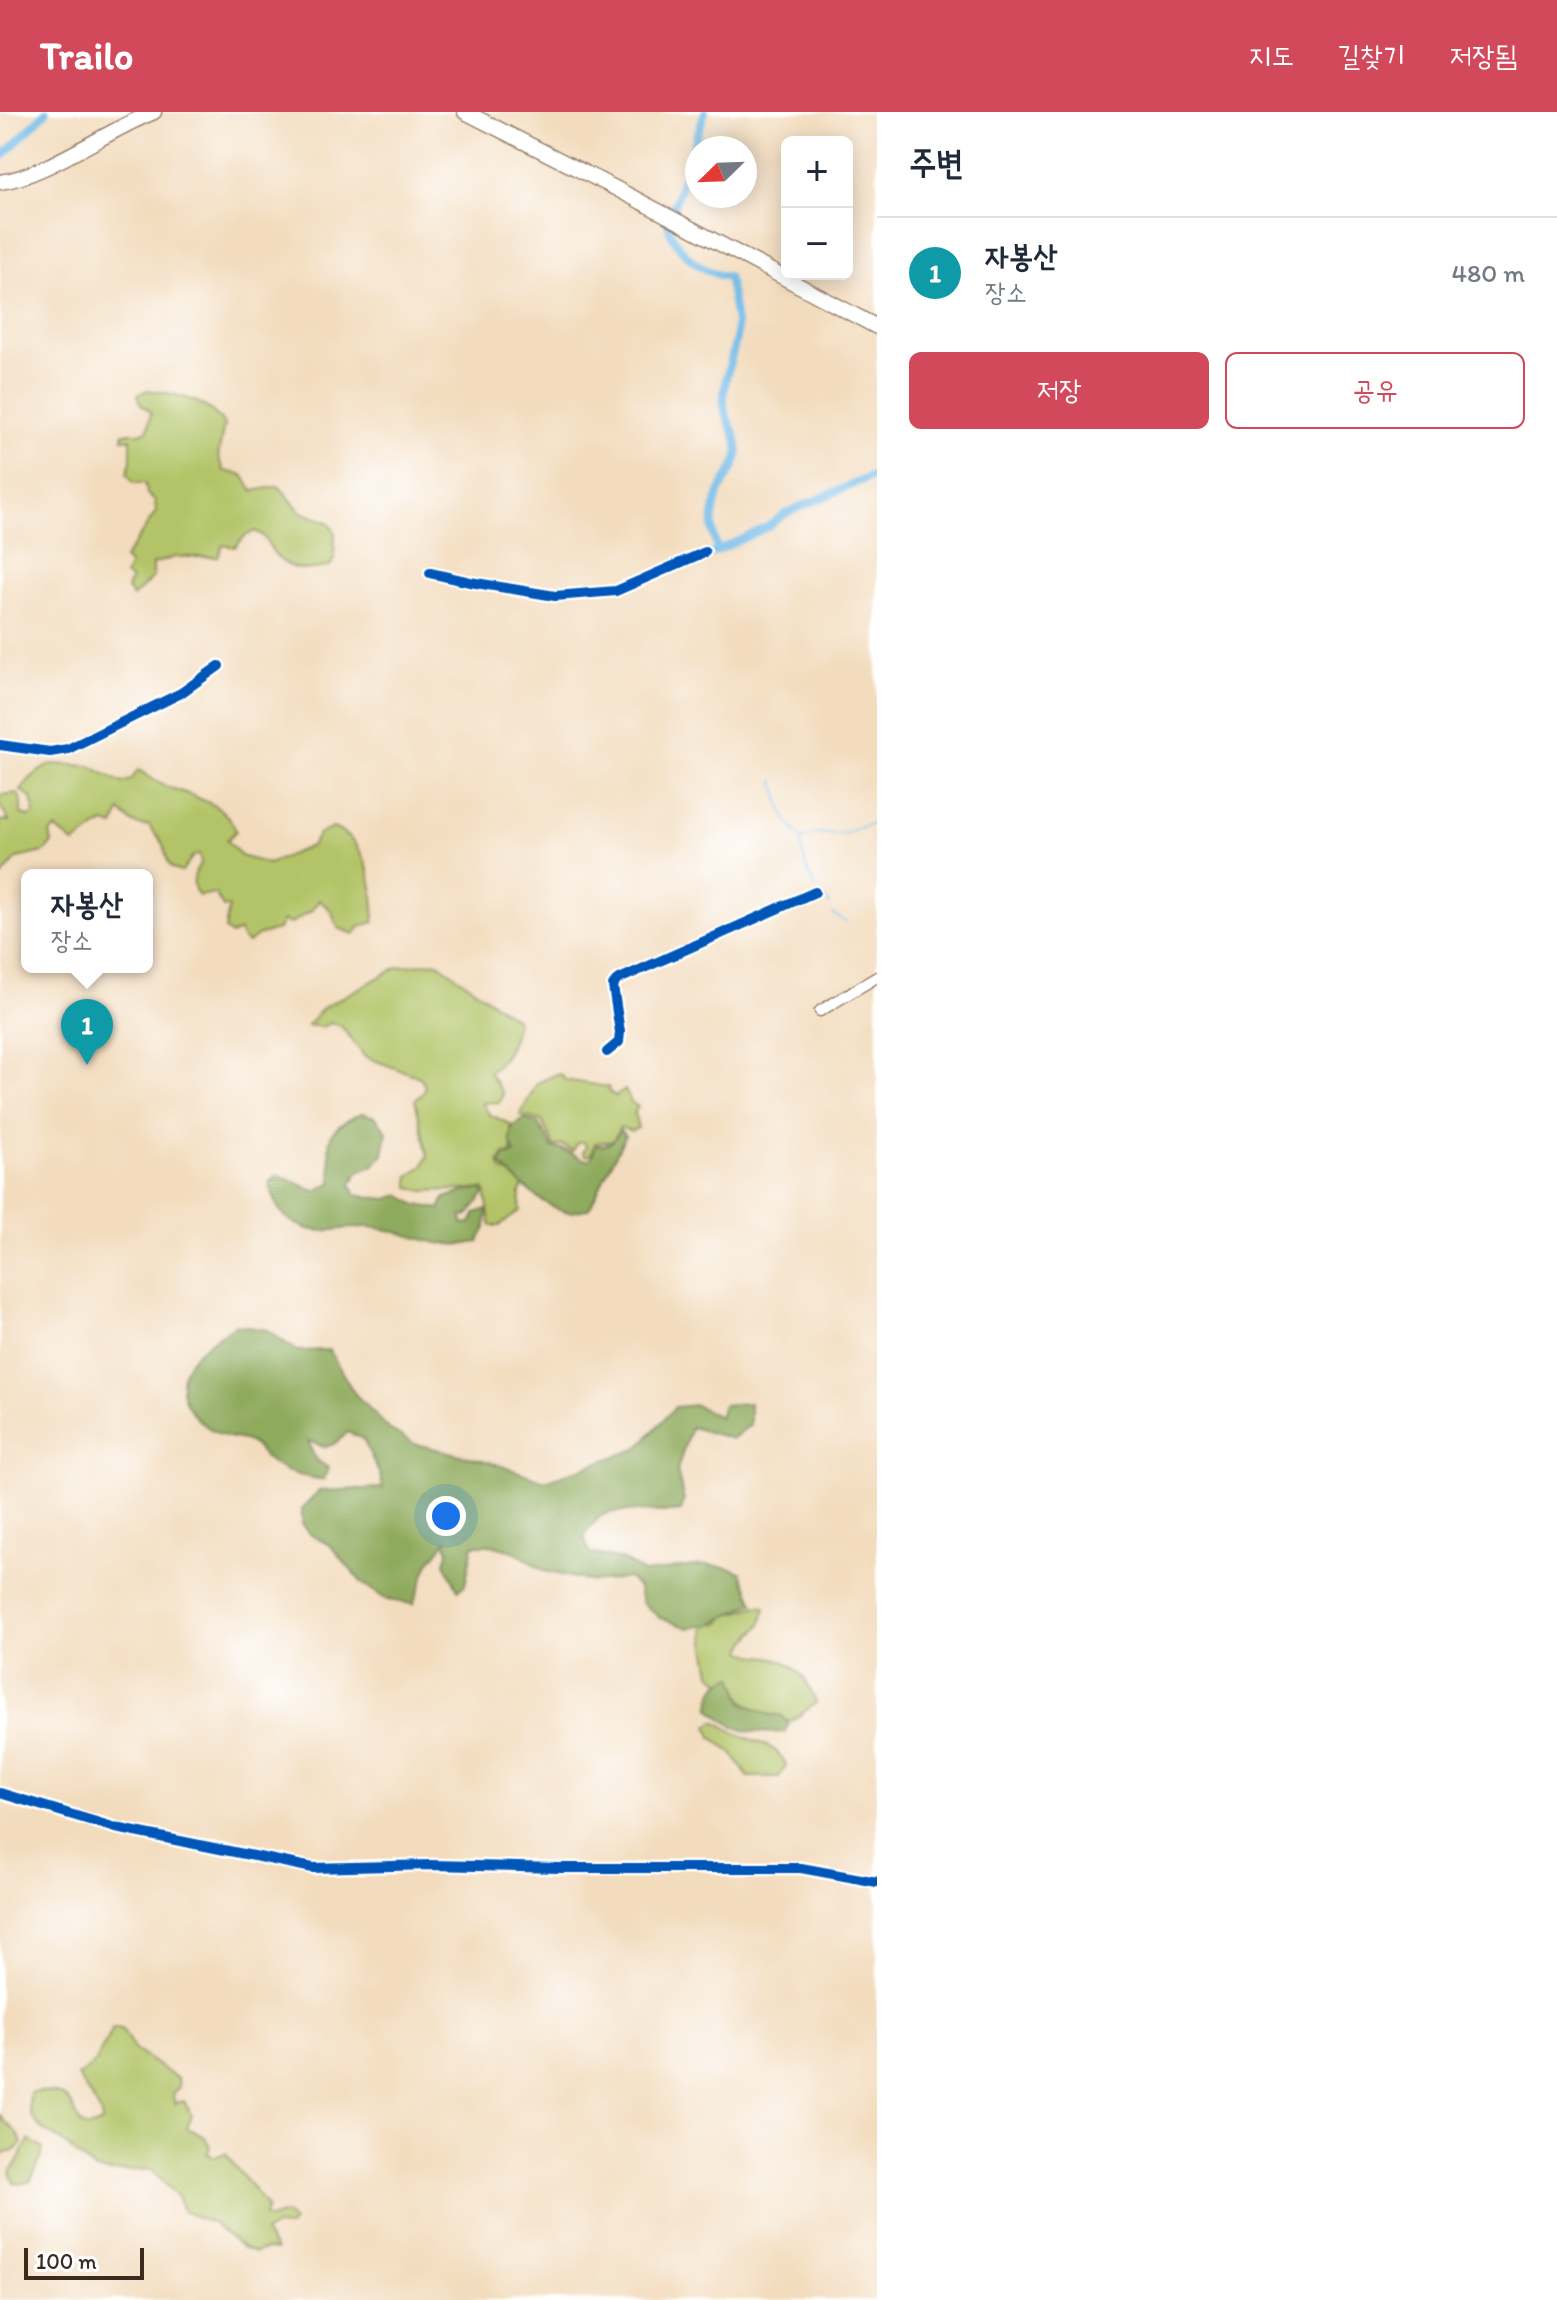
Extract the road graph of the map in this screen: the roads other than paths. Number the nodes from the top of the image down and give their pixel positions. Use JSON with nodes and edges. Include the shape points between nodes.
{"nodes":[{"id":1,"x":154,"y":112,"type":"edge"},
{"id":2,"x":465,"y":112,"type":"edge"},
{"id":3,"x":0,"y":182,"type":"edge"},
{"id":4,"x":877,"y":327,"type":"edge"},
{"id":5,"x":705,"y":552,"type":"dead end"},
{"id":6,"x":430,"y":573,"type":"dead end"},
{"id":7,"x":219,"y":666,"type":"dead end"},
{"id":8,"x":0,"y":745,"type":"edge"},
{"id":9,"x":815,"y":892,"type":"dead end"},
{"id":10,"x":877,"y":977,"type":"edge"},
{"id":11,"x":820,"y":1011,"type":"dead end"},
{"id":12,"x":607,"y":1052,"type":"dead end"},
{"id":13,"x":0,"y":1793,"type":"edge"},
{"id":14,"x":877,"y":1882,"type":"edge"}],
"edges":[{"from":1,"to":3,"type":"main road","via":[[19,178]]},
{"from":2,"to":4,"type":"main road"},
{"from":5,"to":6,"type":"street","via":[[616,591],[555,596]]},
{"from":7,"to":8,"type":"street","via":[[181,693],[68,749],[50,752]]},
{"from":9,"to":12,"type":"street","via":[[617,980],[613,986],[619,1042]]},
{"from":10,"to":11,"type":"street"},
{"from":13,"to":14,"type":"street","via":[[116,1828],[313,1868],[801,1868]]}]}
